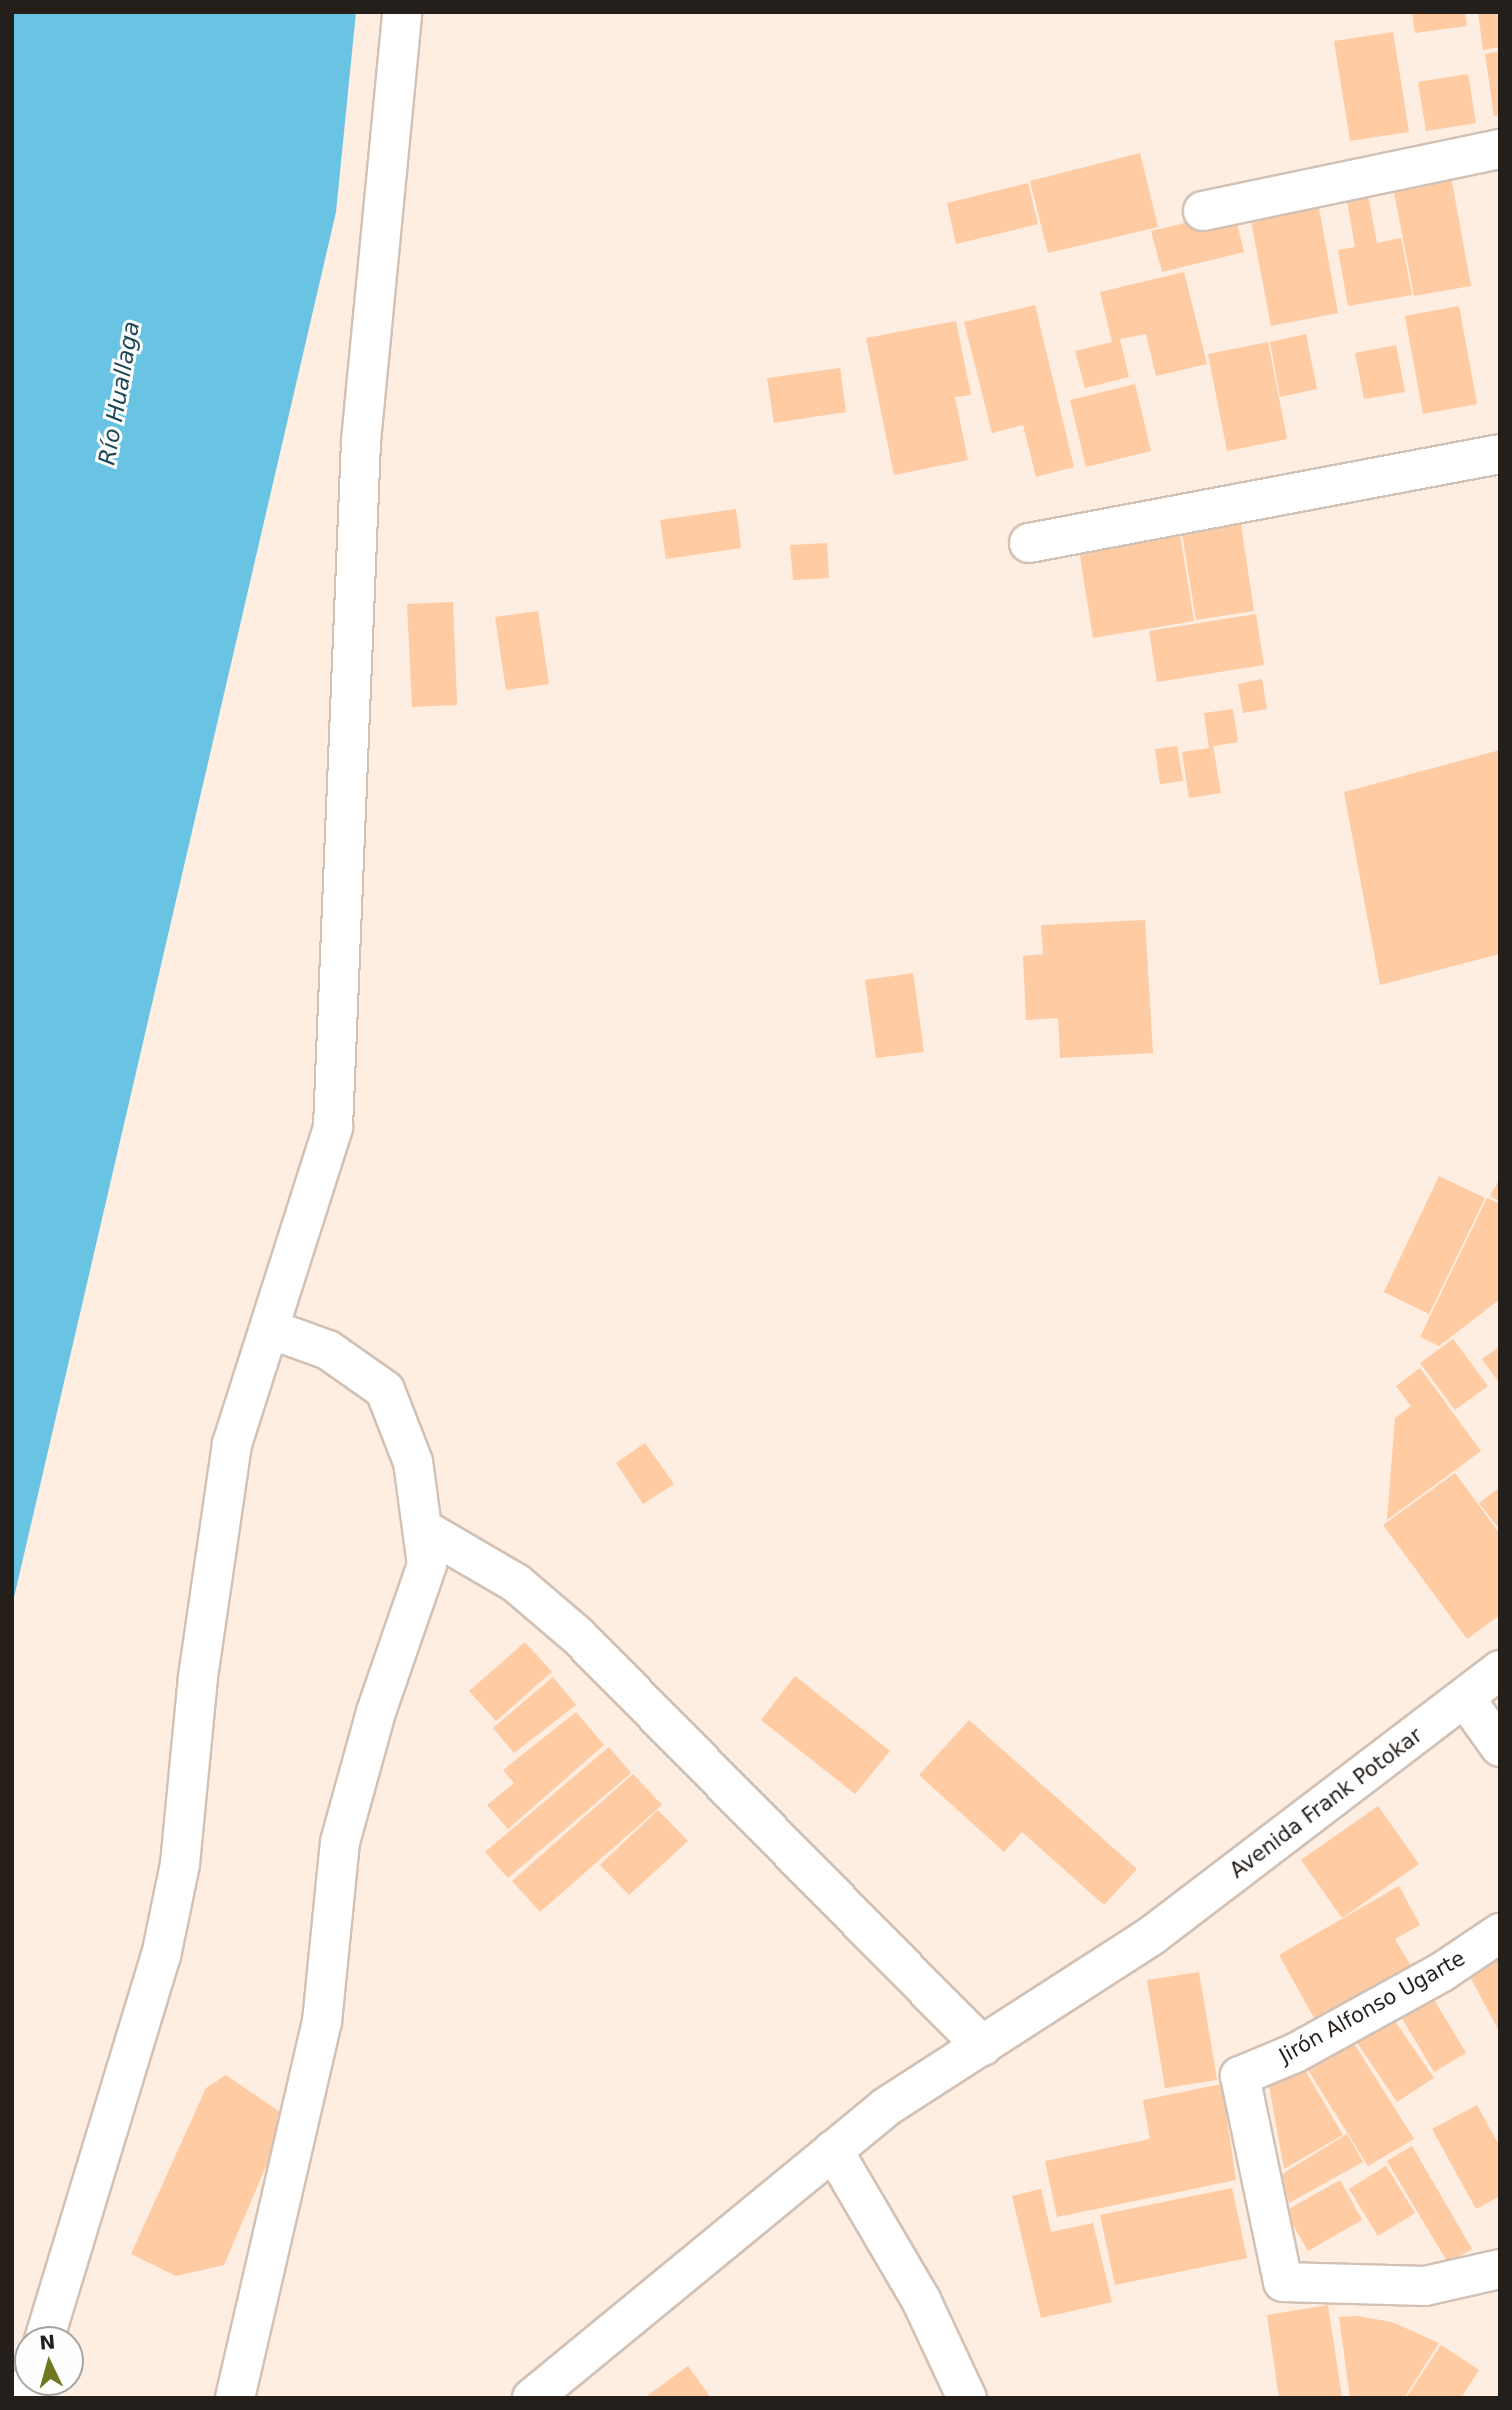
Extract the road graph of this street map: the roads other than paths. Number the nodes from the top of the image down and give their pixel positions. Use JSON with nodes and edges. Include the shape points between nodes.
{"nodes":[{"id":1,"x":402,"y":12,"type":"edge"},
{"id":2,"x":1500,"y":149,"type":"edge"},
{"id":3,"x":1203,"y":211,"type":"dead end"},
{"id":4,"x":1500,"y":454,"type":"edge"},
{"id":5,"x":1029,"y":543,"type":"dead end"},
{"id":6,"x":270,"y":1329,"type":"junction"},
{"id":7,"x":425,"y":1530,"type":"junction"},
{"id":8,"x":1500,"y":1670,"type":"edge"},
{"id":9,"x":1465,"y":1698,"type":"junction"},
{"id":10,"x":1500,"y":1747,"type":"edge"},
{"id":11,"x":1500,"y":1933,"type":"edge"},
{"id":12,"x":982,"y":2046,"type":"junction"},
{"id":13,"x":833,"y":2150,"type":"junction"},
{"id":14,"x":1500,"y":2269,"type":"edge"},
{"id":15,"x":48,"y":2326,"type":"edge"},
{"id":16,"x":235,"y":2398,"type":"edge"},
{"id":17,"x":531,"y":2398,"type":"edge"},
{"id":18,"x":967,"y":2398,"type":"edge"}],
"edges":[{"from":1,"to":6,"type":"street","via":[[361,441],[333,1127]]},
{"from":2,"to":3,"type":"street"},
{"from":4,"to":5,"type":"street"},
{"from":6,"to":7,"type":"street","via":[[328,1350],[385,1390],[413,1462]]},
{"from":6,"to":15,"type":"street","via":[[232,1444],[198,1677],[180,1864],[161,1956]]},
{"from":7,"to":12,"type":"street","via":[[516,1583],[579,1636]]},
{"from":7,"to":16,"type":"street","via":[[427,1565],[376,1712],[340,1842],[322,2022]]},
{"from":8,"to":9,"type":"street","name":"Avenida Frank Potokar"},
{"from":9,"to":10,"type":"street"},
{"from":9,"to":12,"type":"street","name":"Avenida Frank Potokar","via":[[1151,1936]]},
{"from":11,"to":14,"type":"street","name":"Jirón Alfonso Ugarte","via":[[1442,1972],[1295,2053],[1240,2076],[1283,2281],[1425,2286]]},
{"from":12,"to":13,"type":"street","name":"Avenida Frank Potokar","via":[[886,2106]]},
{"from":13,"to":17,"type":"street","name":"Avenida Frank Potokar"},
{"from":13,"to":18,"type":"street","via":[[920,2300]]}]}
